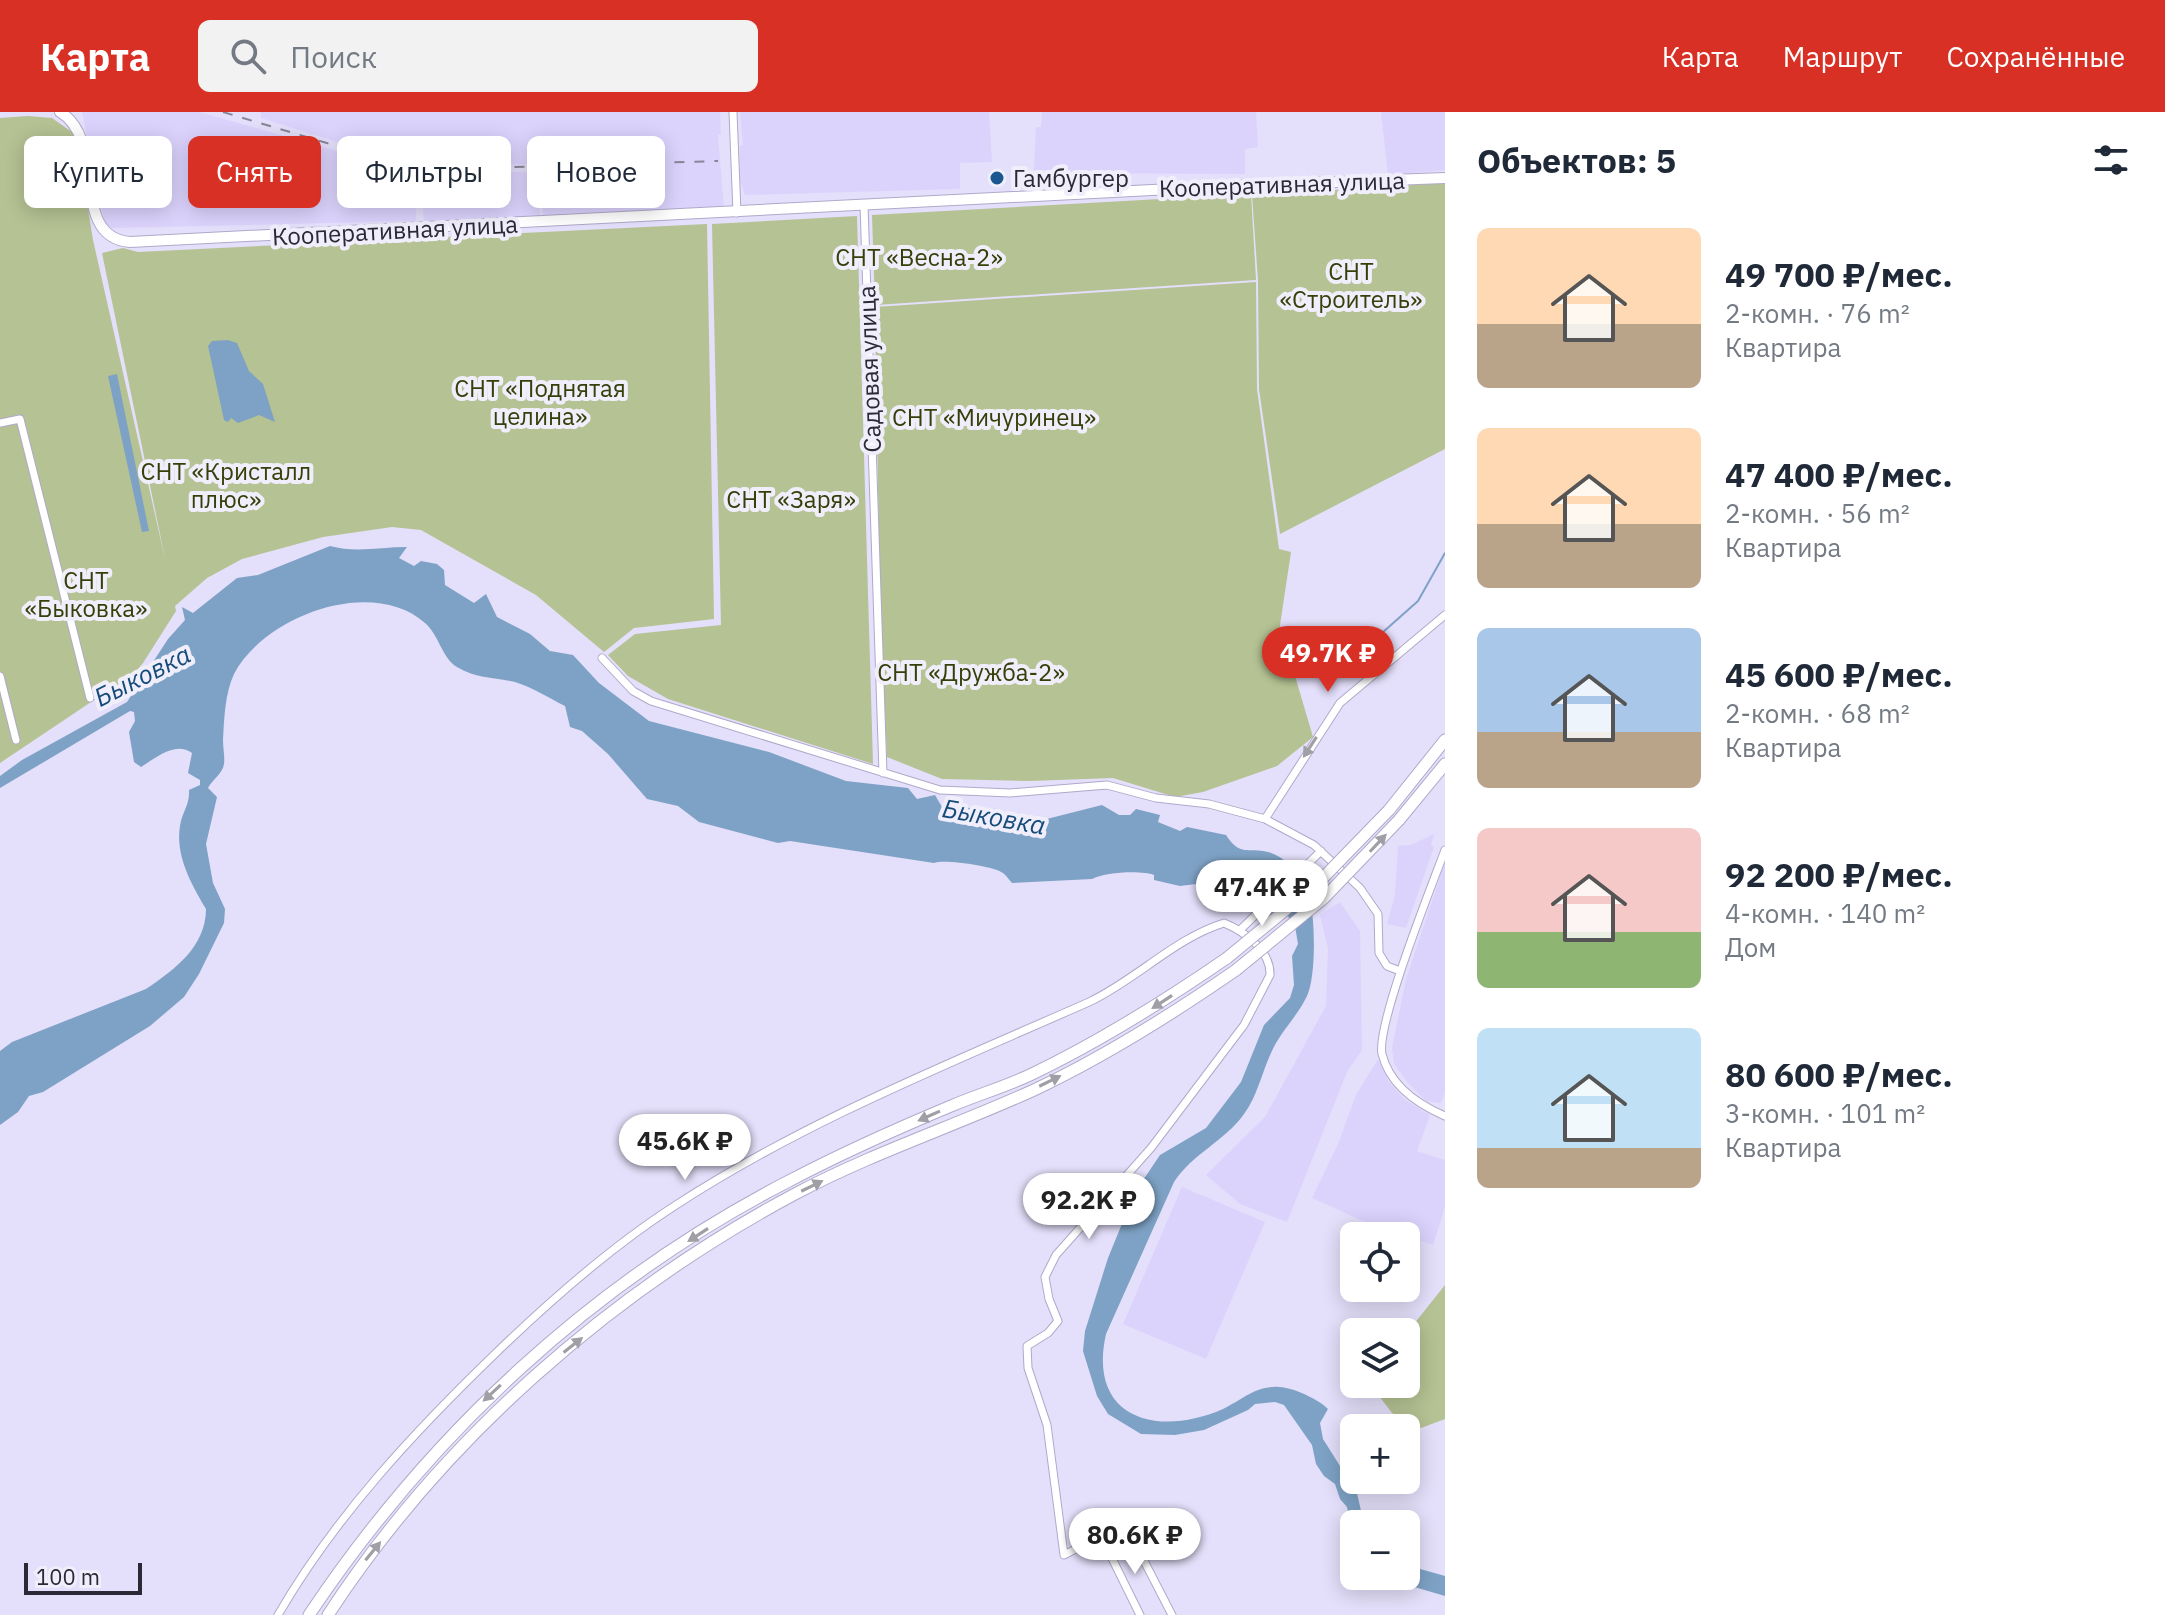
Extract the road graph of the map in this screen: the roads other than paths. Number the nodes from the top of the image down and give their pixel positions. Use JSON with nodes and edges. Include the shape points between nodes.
{"nodes":[{"id":1,"x":60,"y":112,"type":"edge"},
{"id":2,"x":733,"y":112,"type":"edge"},
{"id":3,"x":1445,"y":178,"type":"edge"},
{"id":4,"x":864,"y":205,"type":"junction"},
{"id":5,"x":737,"y":213,"type":"junction"},
{"id":6,"x":0,"y":423,"type":"edge"},
{"id":7,"x":1445,"y":615,"type":"edge"},
{"id":8,"x":602,"y":658,"type":"dead end"},
{"id":9,"x":0,"y":676,"type":"edge"},
{"id":10,"x":90,"y":698,"type":"dead end"},
{"id":11,"x":16,"y":740,"type":"dead end"},
{"id":12,"x":1445,"y":740,"type":"edge"},
{"id":13,"x":1445,"y":764,"type":"edge"},
{"id":14,"x":883,"y":773,"type":"junction"},
{"id":15,"x":1265,"y":819,"type":"junction"},
{"id":16,"x":1445,"y":850,"type":"edge"},
{"id":17,"x":1321,"y":851,"type":"junction"},
{"id":18,"x":1240,"y":930,"type":"junction"},
{"id":19,"x":1400,"y":971,"type":"junction"},
{"id":20,"x":1445,"y":1116,"type":"edge"},
{"id":21,"x":1101,"y":1536,"type":"junction"},
{"id":22,"x":278,"y":1615,"type":"edge"},
{"id":23,"x":309,"y":1615,"type":"edge"},
{"id":24,"x":328,"y":1615,"type":"edge"},
{"id":25,"x":1140,"y":1615,"type":"edge"},
{"id":26,"x":1172,"y":1615,"type":"edge"}],
"edges":[{"from":1,"to":5,"type":"main road","name":"Кооперативная улица","via":[[71,118],[83,142],[92,203],[102,229],[120,241]]},
{"from":2,"to":5,"type":"street"},
{"from":3,"to":4,"type":"main road","name":"Кооперативная улица"},
{"from":4,"to":5,"type":"main road","name":"Кооперативная улица"},
{"from":4,"to":14,"type":"street","name":"Садовая улица"},
{"from":6,"to":10,"type":"street","via":[[20,419]]},
{"from":7,"to":15,"type":"street","one_way":true,"via":[[1340,703]]},
{"from":8,"to":14,"type":"street","via":[[633,691],[651,701]]},
{"from":9,"to":11,"type":"street"},
{"from":12,"to":23,"type":"main road","one_way":true,"bridge":true,"via":[[1389,810],[1318,883],[1162,1003],[1026,1077],[785,1182],[656,1262],[556,1336],[487,1397],[417,1471]]},
{"from":24,"to":13,"type":"main road","one_way":true,"bridge":true,"via":[[429,1483],[567,1349],[663,1276],[794,1195],[1031,1091],[1166,1019],[1324,898]]},
{"from":14,"to":15,"type":"street","via":[[940,790],[975,793],[1107,785]]},
{"from":15,"to":17,"type":"street"},
{"from":16,"to":19,"type":"street"},
{"from":17,"to":18,"type":"street"},
{"from":17,"to":19,"type":"street","via":[[1360,888],[1378,914],[1379,953],[1387,966]]},
{"from":18,"to":21,"type":"street","via":[[1257,944],[1270,975],[1244,1025],[1151,1148],[1056,1255],[1045,1277],[1058,1321],[1027,1346],[1028,1368],[1047,1425],[1064,1555]]},
{"from":18,"to":22,"type":"street","via":[[1224,923],[1206,928],[1113,991],[893,1089],[765,1152],[674,1206],[557,1295],[423,1423],[352,1509]]},
{"from":19,"to":20,"type":"street","via":[[1382,1053],[1400,1087]]},
{"from":21,"to":25,"type":"street"},
{"from":21,"to":26,"type":"street","via":[[1125,1524]]}]}
